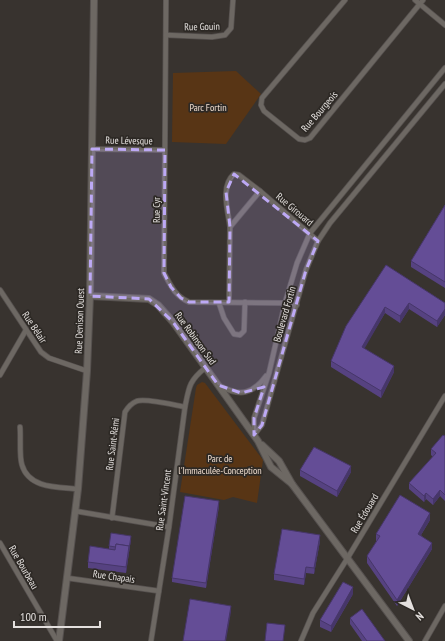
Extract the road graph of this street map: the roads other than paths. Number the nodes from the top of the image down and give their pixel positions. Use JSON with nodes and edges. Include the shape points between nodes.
{"nodes":[{"id":1,"x":94,"y":0,"type":"edge"},
{"id":2,"x":166,"y":0,"type":"edge"},
{"id":3,"x":233,"y":0,"type":"edge"},
{"id":4,"x":345,"y":0,"type":"edge"},
{"id":5,"x":415,"y":0,"type":"edge"},
{"id":6,"x":421,"y":2,"type":"edge"},
{"id":7,"x":445,"y":25,"type":"edge"},
{"id":8,"x":166,"y":35,"type":"junction"},
{"id":9,"x":445,"y":68,"type":"edge"},
{"id":10,"x":445,"y":84,"type":"edge"},
{"id":11,"x":378,"y":148,"type":"junction"},
{"id":12,"x":92,"y":149,"type":"junction"},
{"id":13,"x":165,"y":150,"type":"junction"},
{"id":14,"x":386,"y":155,"type":"junction"},
{"id":15,"x":260,"y":191,"type":"junction"},
{"id":16,"x":230,"y":227,"type":"junction"},
{"id":17,"x":310,"y":233,"type":"junction"},
{"id":18,"x":318,"y":241,"type":"junction"},
{"id":19,"x":0,"y":290,"type":"edge"},
{"id":20,"x":90,"y":296,"type":"junction"},
{"id":21,"x":219,"y":302,"type":"junction"},
{"id":22,"x":229,"y":302,"type":"junction"},
{"id":23,"x":245,"y":302,"type":"junction"},
{"id":24,"x":285,"y":303,"type":"junction"},
{"id":25,"x":297,"y":304,"type":"junction"},
{"id":26,"x":26,"y":330,"type":"junction"},
{"id":27,"x":205,"y":368,"type":"junction"},
{"id":28,"x":87,"y":371,"type":"junction"},
{"id":29,"x":269,"y":373,"type":"junction"},
{"id":30,"x":0,"y":375,"type":"edge"},
{"id":31,"x":218,"y":386,"type":"junction"},
{"id":32,"x":445,"y":396,"type":"edge"},
{"id":33,"x":185,"y":407,"type":"junction"},
{"id":34,"x":20,"y":427,"type":"dead end"},
{"id":35,"x":254,"y":435,"type":"junction"},
{"id":36,"x":258,"y":441,"type":"junction"},
{"id":37,"x":292,"y":484,"type":"junction"},
{"id":38,"x":78,"y":489,"type":"junction"},
{"id":39,"x":75,"y":511,"type":"junction"},
{"id":40,"x":112,"y":518,"type":"junction"},
{"id":41,"x":169,"y":526,"type":"junction"},
{"id":42,"x":0,"y":543,"type":"edge"},
{"id":43,"x":347,"y":559,"type":"junction"},
{"id":44,"x":67,"y":578,"type":"junction"},
{"id":45,"x":159,"y":591,"type":"junction"},
{"id":46,"x":445,"y":606,"type":"edge"},
{"id":47,"x":58,"y":641,"type":"edge"},
{"id":48,"x":151,"y":641,"type":"edge"},
{"id":49,"x":302,"y":641,"type":"edge"},
{"id":50,"x":409,"y":641,"type":"edge"},
{"id":51,"x":425,"y":641,"type":"edge"}],
"edges":[{"from":1,"to":12,"type":"street","name":"Rue Denison Ouest"},
{"from":2,"to":8,"type":"street","name":"Rue Cyr"},
{"from":3,"to":8,"type":"street","name":"Rue Gouin","via":[[232,28],[225,35]]},
{"from":4,"to":6,"type":"street","name":"Rue Bourgeois","via":[[262,98],[261,105],[264,111],[299,139],[310,138]]},
{"from":5,"to":6,"type":"street"},
{"from":6,"to":7,"type":"street"},
{"from":8,"to":13,"type":"street","name":"Rue Cyr"},
{"from":9,"to":11,"type":"street","name":"Boulevard Fortin"},
{"from":10,"to":14,"type":"street","name":"Boulevard Fortin"},
{"from":11,"to":14,"type":"street"},
{"from":11,"to":17,"type":"street","name":"Boulevard Fortin"},
{"from":12,"to":13,"type":"street","name":"Rue Lévesque"},
{"from":12,"to":20,"type":"street","name":"Rue Denison Ouest"},
{"from":13,"to":21,"type":"street","name":"Rue Cyr","via":[[164,272],[180,298],[189,302]]},
{"from":14,"to":18,"type":"street","name":"Boulevard Fortin"},
{"from":15,"to":16,"type":"street"},
{"from":15,"to":16,"type":"street","name":"Rue Girouard","via":[[238,175],[230,177],[226,192]]},
{"from":15,"to":17,"type":"street","name":"Rue Girouard"},
{"from":16,"to":22,"type":"street","name":"Rue Girouard"},
{"from":17,"to":18,"type":"street","name":"Rue Girouard"},
{"from":17,"to":24,"type":"street","name":"Boulevard Fortin","via":[[297,263]]},
{"from":18,"to":25,"type":"street","name":"Boulevard Fortin","via":[[306,270]]},
{"from":19,"to":26,"type":"street","name":"Rue Bélair"},
{"from":20,"to":27,"type":"street","name":"Rue Robinson Sud","via":[[149,299],[158,305],[172,322]]},
{"from":20,"to":28,"type":"street","name":"Rue Denison Ouest"},
{"from":21,"to":22,"type":"street","name":"Rue Cyr"},
{"from":21,"to":23,"type":"street","via":[[224,318],[234,334],[244,331]]},
{"from":22,"to":23,"type":"street","name":"Rue Cyr"},
{"from":23,"to":24,"type":"street","name":"Rue Cyr"},
{"from":24,"to":25,"type":"street","name":"Rue Cyr"},
{"from":24,"to":29,"type":"street","name":"Boulevard Fortin"},
{"from":25,"to":35,"type":"street","name":"Boulevard Fortin","via":[[262,425]]},
{"from":26,"to":28,"type":"street","name":"Rue Bélair","via":[[41,352],[49,358]]},
{"from":26,"to":30,"type":"street"},
{"from":27,"to":31,"type":"street","name":"Rue Robinson Sud"},
{"from":27,"to":33,"type":"street","name":"Rue Saint-Vincent","via":[[188,389]]},
{"from":28,"to":38,"type":"street","name":"Rue Denison Ouest"},
{"from":29,"to":31,"type":"street","via":[[259,385],[241,393]]},
{"from":29,"to":35,"type":"street","name":"Boulevard Fortin","via":[[254,418]]},
{"from":31,"to":35,"type":"street","name":"Rue Robinson Sud"},
{"from":32,"to":43,"type":"street","name":"Rue Édouard"},
{"from":33,"to":40,"type":"street","name":"Rue Saint-Rémi","via":[[145,400],[129,406],[125,412]]},
{"from":33,"to":41,"type":"street","name":"Rue Saint-Vincent"},
{"from":34,"to":38,"type":"street","via":[[22,465],[28,476],[45,485]]},
{"from":35,"to":36,"type":"street","name":"Rue Robinson Sud"},
{"from":36,"to":37,"type":"street","name":"Rue Robinson Sud","via":[[279,461]]},
{"from":36,"to":37,"type":"street","name":"Rue Robinson Sud","via":[[272,467]]},
{"from":37,"to":43,"type":"street","name":"Rue Robinson Sud"},
{"from":38,"to":39,"type":"street","name":"Rue Denison Ouest"},
{"from":39,"to":40,"type":"street"},
{"from":39,"to":44,"type":"street","name":"Rue Denison Ouest"},
{"from":40,"to":41,"type":"street"},
{"from":41,"to":45,"type":"street","name":"Rue Saint-Vincent"},
{"from":42,"to":47,"type":"street","name":"Rue Bourbeau"},
{"from":43,"to":49,"type":"street","name":"Rue Édouard","via":[[313,613]]},
{"from":43,"to":50,"type":"street","name":"Rue Robinson Sud"},
{"from":44,"to":45,"type":"street","name":"Rue Chapais"},
{"from":44,"to":47,"type":"street","name":"Rue Denison Ouest"},
{"from":45,"to":48,"type":"street","name":"Rue Saint-Vincent"},
{"from":46,"to":51,"type":"street"}]}
